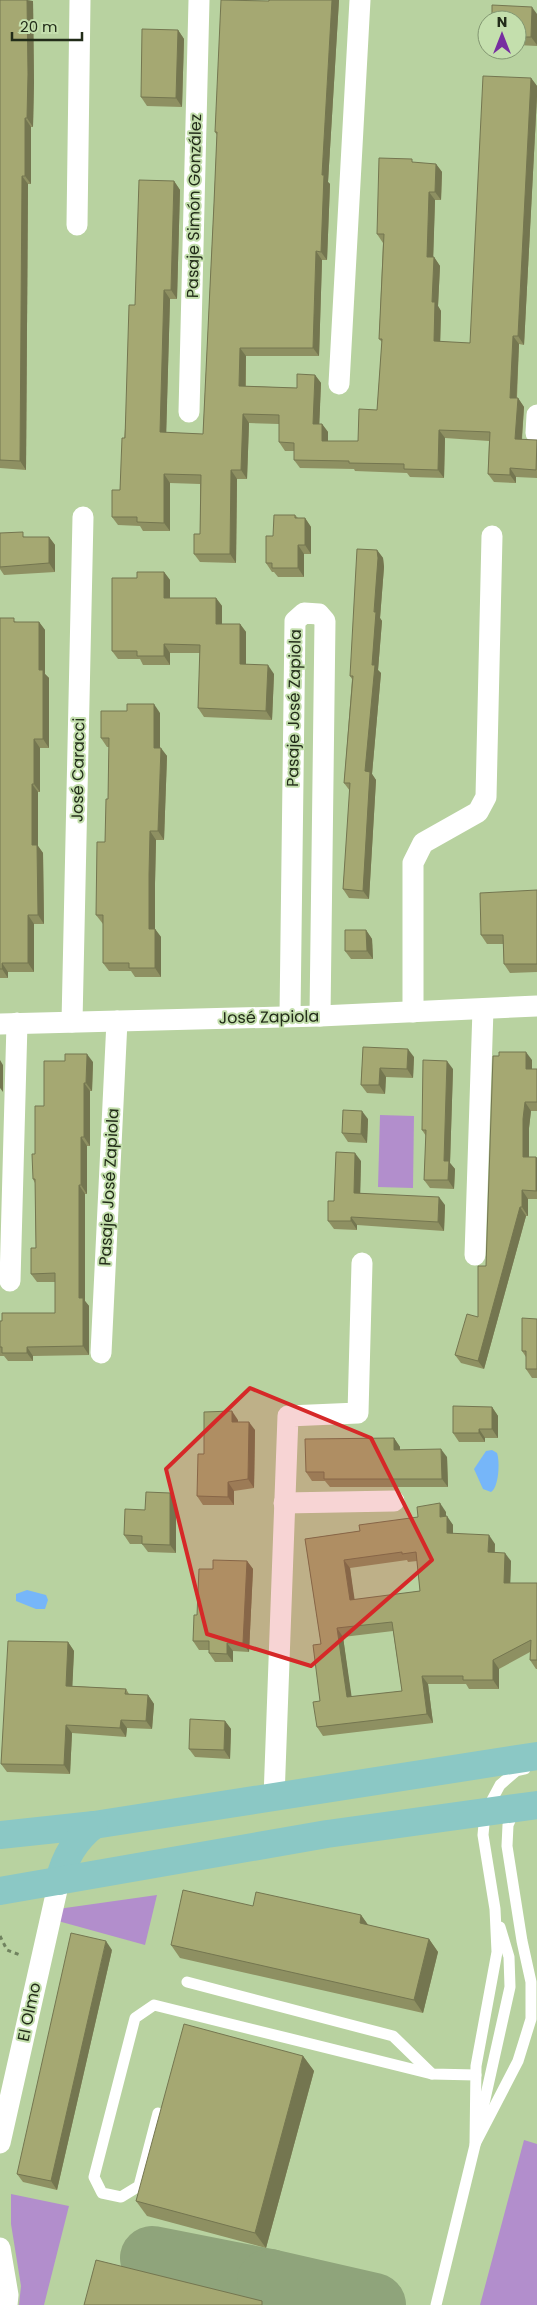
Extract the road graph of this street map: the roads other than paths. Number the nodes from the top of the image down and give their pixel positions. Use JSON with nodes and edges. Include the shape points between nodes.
{"nodes":[{"id":1,"x":80,"y":0,"type":"edge"},
{"id":2,"x":199,"y":0,"type":"edge"},
{"id":3,"x":360,"y":0,"type":"edge"},
{"id":4,"x":77,"y":225,"type":"dead end"},
{"id":5,"x":339,"y":384,"type":"dead end"},
{"id":6,"x":189,"y":412,"type":"dead end"},
{"id":7,"x":83,"y":517,"type":"dead end"},
{"id":8,"x":492,"y":536,"type":"dead end"},
{"id":9,"x":537,"y":1006,"type":"edge"},
{"id":10,"x":483,"y":1009,"type":"junction"},
{"id":11,"x":413,"y":1012,"type":"junction"},
{"id":12,"x":290,"y":1016,"type":"junction"},
{"id":13,"x":320,"y":1016,"type":"junction"},
{"id":14,"x":117,"y":1021,"type":"junction"},
{"id":15,"x":72,"y":1022,"type":"junction"},
{"id":16,"x":8,"y":1023,"type":"edge"},
{"id":17,"x":475,"y":1255,"type":"dead end"},
{"id":18,"x":362,"y":1263,"type":"dead end"},
{"id":19,"x":10,"y":1281,"type":"dead end"},
{"id":20,"x":102,"y":1353,"type":"dead end"},
{"id":21,"x":394,"y":1501,"type":"dead end"},
{"id":22,"x":284,"y":1503,"type":"junction"},
{"id":23,"x":537,"y":1756,"type":"edge"},
{"id":24,"x":537,"y":1767,"type":"edge"},
{"id":25,"x":274,"y":1798,"type":"junction"},
{"id":26,"x":526,"y":1806,"type":"edge"},
{"id":27,"x":485,"y":1812,"type":"junction"},
{"id":28,"x":94,"y":1825,"type":"junction"},
{"id":29,"x":0,"y":1835,"type":"edge"},
{"id":30,"x":59,"y":1880,"type":"junction"},
{"id":31,"x":0,"y":1891,"type":"edge"},
{"id":32,"x":494,"y":1909,"type":"junction"},
{"id":33,"x":187,"y":1982,"type":"dead end"},
{"id":34,"x":432,"y":2074,"type":"junction"},
{"id":35,"x":476,"y":2075,"type":"junction"},
{"id":36,"x":158,"y":2113,"type":"edge"},
{"id":37,"x":0,"y":2143,"type":"edge"},
{"id":38,"x":475,"y":2144,"type":"junction"},
{"id":39,"x":0,"y":2248,"type":"edge"},
{"id":40,"x":7,"y":2305,"type":"edge"},
{"id":41,"x":436,"y":2305,"type":"edge"}],
"edges":[{"from":1,"to":4,"type":"street"},
{"from":2,"to":6,"type":"street","name":"Pasaje Simón González"},
{"from":3,"to":5,"type":"street"},
{"from":7,"to":15,"type":"street","name":"José Caracci"},
{"from":8,"to":11,"type":"street","via":[[486,797],[478,812],[424,844],[413,863]]},
{"from":9,"to":10,"type":"street","name":"José Zapiola"},
{"from":10,"to":11,"type":"street","name":"José Zapiola"},
{"from":10,"to":17,"type":"street"},
{"from":11,"to":13,"type":"street","name":"José Zapiola"},
{"from":12,"to":13,"type":"street","name":"José Zapiola"},
{"from":12,"to":13,"type":"street","name":"Pasaje José Zapiola","via":[[295,621],[304,613],[319,614],[324,621]]},
{"from":12,"to":14,"type":"street","name":"José Zapiola"},
{"from":14,"to":15,"type":"street","name":"José Zapiola"},
{"from":14,"to":20,"type":"street","name":"Pasaje José Zapiola"},
{"from":15,"to":16,"type":"street","name":"José Zapiola"},
{"from":16,"to":19,"type":"street"},
{"from":18,"to":22,"type":"street","via":[[358,1413],[288,1416]]},
{"from":21,"to":22,"type":"street"},
{"from":22,"to":25,"type":"street"},
{"from":23,"to":25,"type":"main road"},
{"from":24,"to":27,"type":"lane","via":[[516,1771],[500,1785]]},
{"from":25,"to":28,"type":"main road"},
{"from":26,"to":27,"type":"main road"},
{"from":26,"to":38,"type":"lane","via":[[508,1825],[507,1846],[531,1982],[531,2019],[518,2061]]},
{"from":27,"to":30,"type":"main road","via":[[327,1834]]},
{"from":27,"to":32,"type":"lane","via":[[483,1835]]},
{"from":28,"to":29,"type":"main road"},
{"from":28,"to":30,"type":"main road","via":[[74,1844]]},
{"from":30,"to":31,"type":"main road"},
{"from":30,"to":37,"type":"street","name":"El Olmo"},
{"from":32,"to":35,"type":"lane","via":[[497,1952]]},
{"from":32,"to":38,"type":"lane","via":[[509,1958],[510,1987]]},
{"from":33,"to":34,"type":"lane","via":[[393,2036]]},
{"from":34,"to":35,"type":"lane"},
{"from":34,"to":36,"type":"lane","via":[[154,2005],[135,2018],[94,2177],[102,2194],[122,2197],[140,2186]]},
{"from":35,"to":38,"type":"lane"},
{"from":38,"to":41,"type":"lane"},
{"from":39,"to":40,"type":"street"}]}
